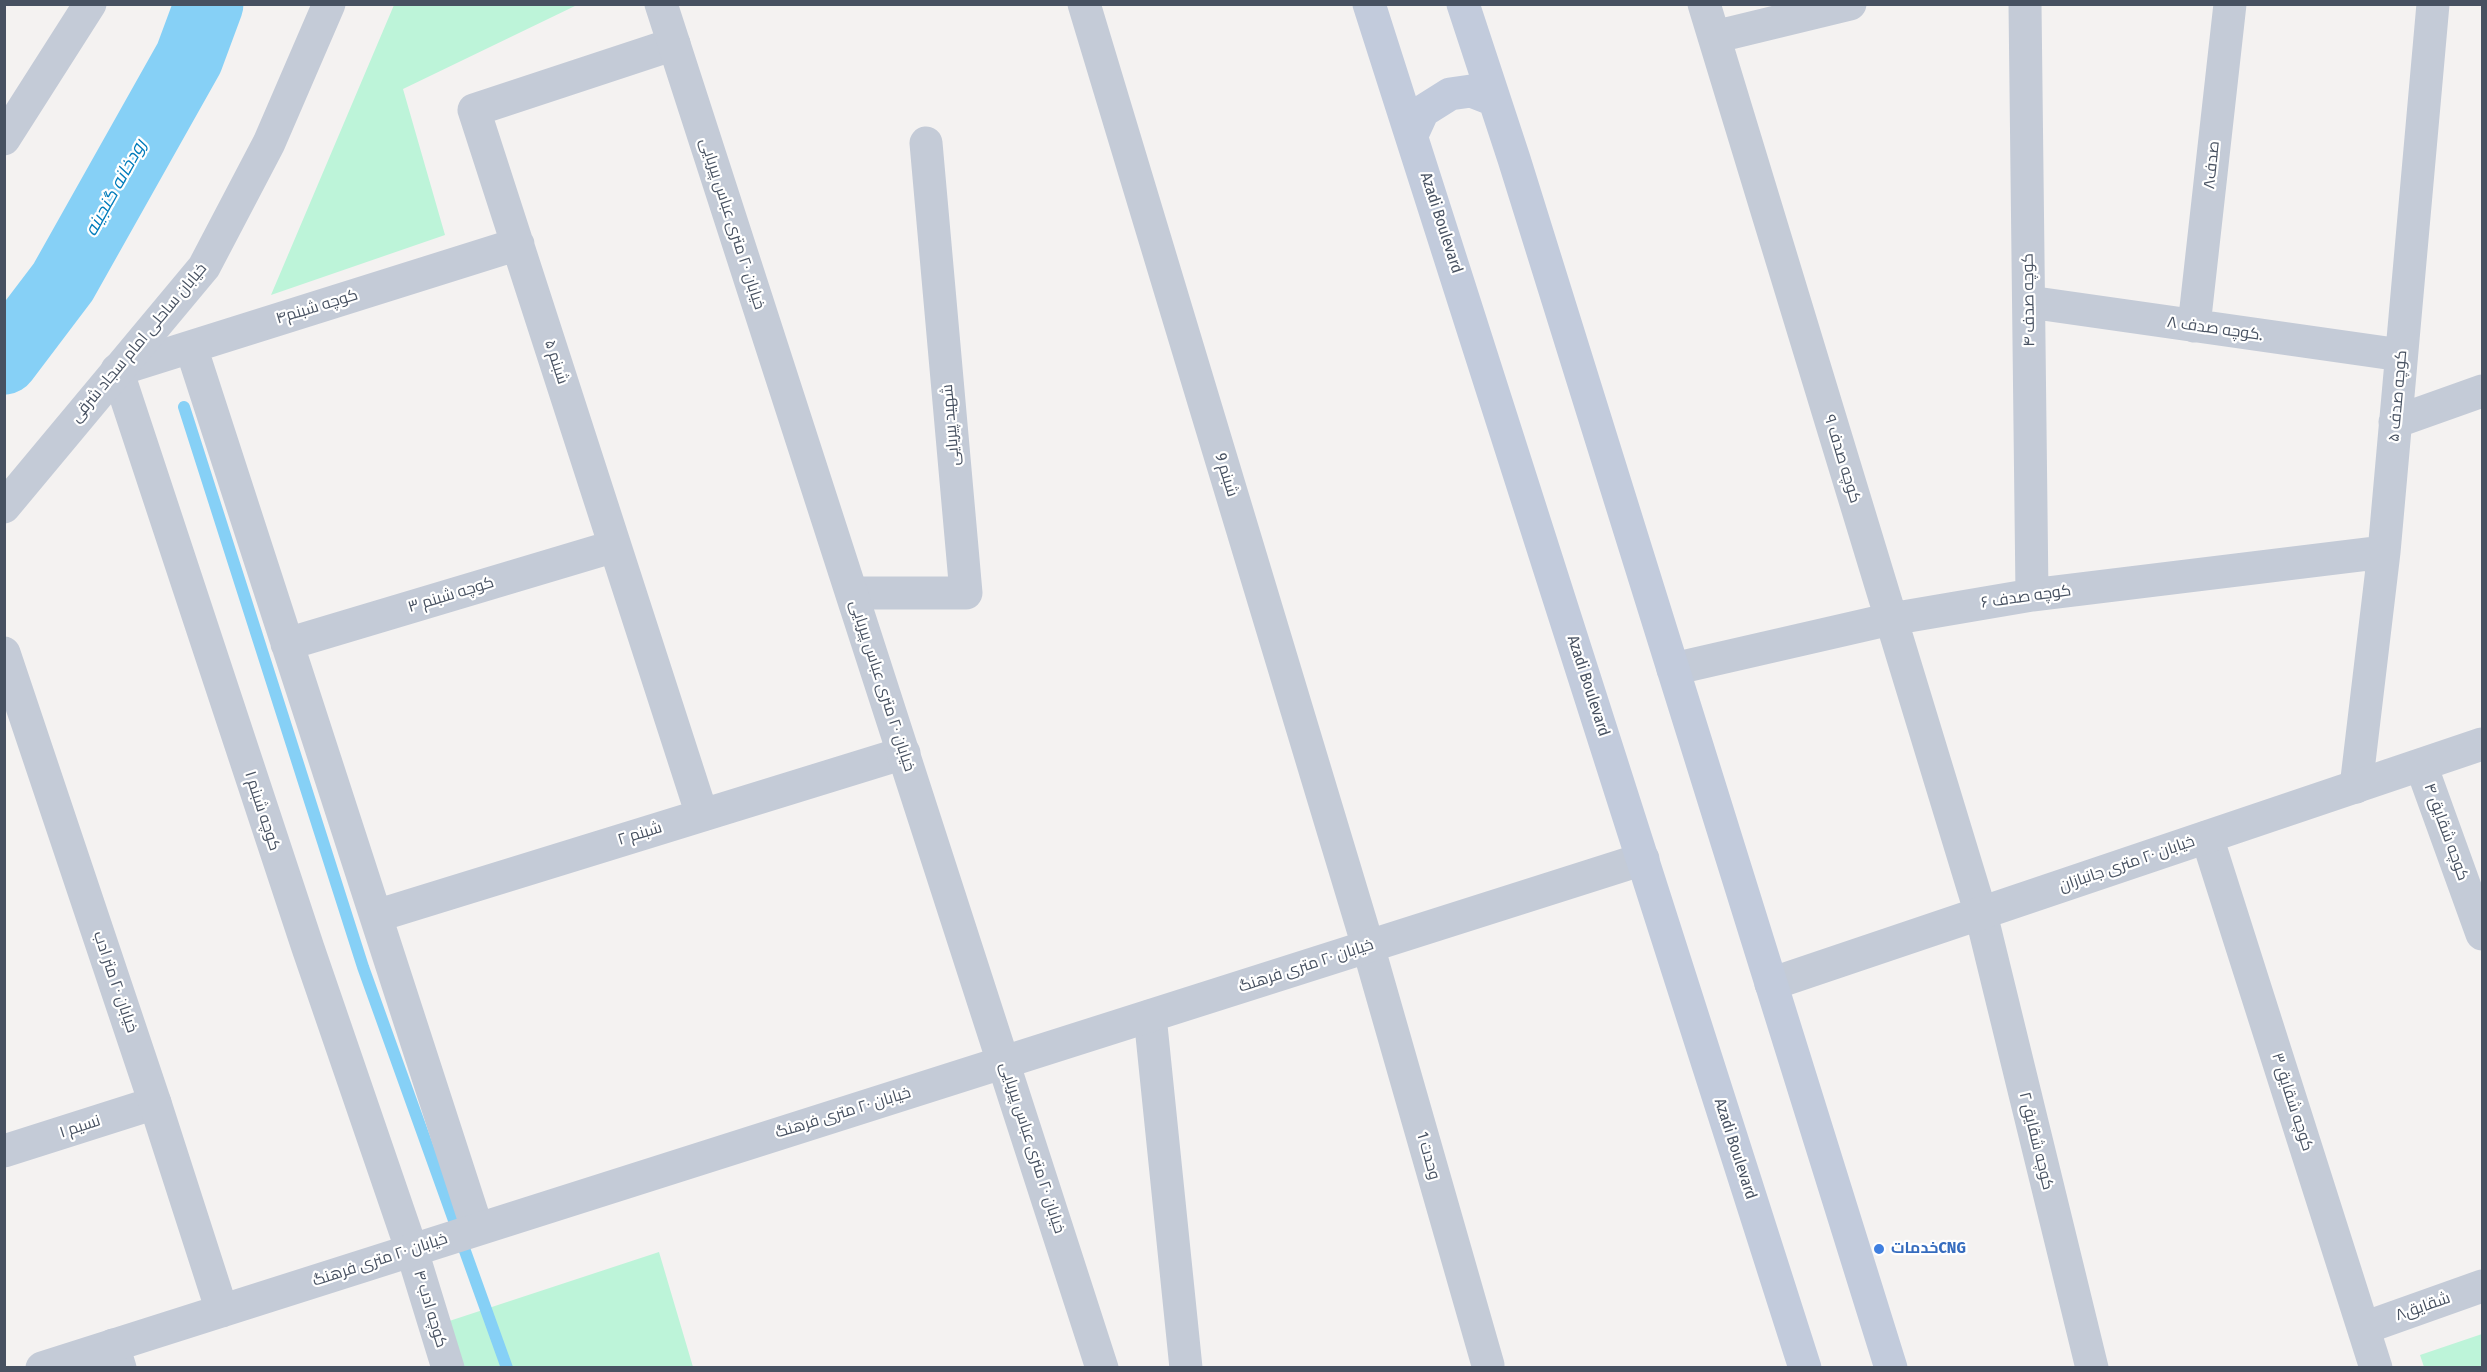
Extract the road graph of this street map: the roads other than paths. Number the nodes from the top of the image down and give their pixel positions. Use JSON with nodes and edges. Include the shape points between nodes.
{"nodes":[{"id":1,"x":90,"y":4,"type":"edge"},
{"id":2,"x":329,"y":4,"type":"edge"},
{"id":3,"x":661,"y":4,"type":"edge"},
{"id":4,"x":1084,"y":4,"type":"edge"},
{"id":5,"x":1369,"y":4,"type":"edge"},
{"id":6,"x":1463,"y":4,"type":"edge"},
{"id":7,"x":1704,"y":4,"type":"edge"},
{"id":8,"x":1850,"y":4,"type":"edge"},
{"id":9,"x":2025,"y":4,"type":"edge"},
{"id":10,"x":2230,"y":4,"type":"edge"},
{"id":11,"x":2433,"y":4,"type":"edge"},
{"id":12,"x":1714,"y":37,"type":"junction"},
{"id":13,"x":674,"y":44,"type":"junction"},
{"id":14,"x":1494,"y":100,"type":"junction"},
{"id":15,"x":1412,"y":135,"type":"junction"},
{"id":16,"x":4,"y":140,"type":"edge"},
{"id":17,"x":926,"y":143,"type":"dead end"},
{"id":18,"x":518,"y":244,"type":"junction"},
{"id":19,"x":2029,"y":302,"type":"junction"},
{"id":20,"x":2194,"y":326,"type":"junction"},
{"id":21,"x":190,"y":347,"type":"junction"},
{"id":22,"x":2401,"y":356,"type":"junction"},
{"id":23,"x":117,"y":370,"type":"junction"},
{"id":24,"x":2482,"y":391,"type":"edge"},
{"id":25,"x":2395,"y":422,"type":"junction"},
{"id":26,"x":4,"y":507,"type":"edge"},
{"id":27,"x":615,"y":546,"type":"junction"},
{"id":28,"x":2384,"y":552,"type":"junction"},
{"id":29,"x":852,"y":593,"type":"junction"},
{"id":30,"x":2032,"y":595,"type":"junction"},
{"id":31,"x":1891,"y":619,"type":"junction"},
{"id":32,"x":287,"y":644,"type":"junction"},
{"id":33,"x":4,"y":653,"type":"edge"},
{"id":34,"x":1673,"y":669,"type":"junction"},
{"id":35,"x":2482,"y":744,"type":"edge"},
{"id":36,"x":904,"y":753,"type":"junction"},
{"id":37,"x":2421,"y":765,"type":"junction"},
{"id":38,"x":2356,"y":787,"type":"junction"},
{"id":39,"x":702,"y":815,"type":"junction"},
{"id":40,"x":2207,"y":837,"type":"junction"},
{"id":41,"x":1643,"y":859,"type":"junction"},
{"id":42,"x":1981,"y":914,"type":"junction"},
{"id":43,"x":376,"y":916,"type":"junction"},
{"id":44,"x":2482,"y":934,"type":"edge"},
{"id":45,"x":1368,"y":946,"type":"junction"},
{"id":46,"x":1771,"y":984,"type":"junction"},
{"id":47,"x":1150,"y":1016,"type":"junction"},
{"id":48,"x":1004,"y":1062,"type":"junction"},
{"id":49,"x":155,"y":1103,"type":"junction"},
{"id":50,"x":4,"y":1151,"type":"edge"},
{"id":51,"x":477,"y":1228,"type":"junction"},
{"id":52,"x":412,"y":1251,"type":"junction"},
{"id":53,"x":2482,"y":1286,"type":"edge"},
{"id":54,"x":222,"y":1311,"type":"junction"},
{"id":55,"x":2364,"y":1328,"type":"junction"},
{"id":56,"x":117,"y":1356,"type":"edge"},
{"id":57,"x":1488,"y":1365,"type":"dead end"},
{"id":58,"x":1101,"y":1367,"type":"edge"},
{"id":59,"x":42,"y":1368,"type":"edge"},
{"id":60,"x":448,"y":1368,"type":"edge"},
{"id":61,"x":1186,"y":1368,"type":"edge"},
{"id":62,"x":1805,"y":1368,"type":"edge"},
{"id":63,"x":1892,"y":1368,"type":"edge"},
{"id":64,"x":2092,"y":1368,"type":"edge"},
{"id":65,"x":2376,"y":1368,"type":"edge"}],
"edges":[{"from":1,"to":16,"type":"street"},
{"from":2,"to":23,"type":"street","name":"خیابان ساحلی امام سجاد شرقی","via":[[269,143],[204,267]]},
{"from":3,"to":13,"type":"street","name":"خیابان ۲۰ متری عباس پیریایی"},
{"from":4,"to":45,"type":"street","name":"شبنم 9"},
{"from":5,"to":15,"type":"main road","name":"Azadi Boulevard"},
{"from":6,"to":14,"type":"main road"},
{"from":7,"to":12,"type":"street","name":"کوچه صدف ۹"},
{"from":8,"to":12,"type":"street"},
{"from":9,"to":19,"type":"street","name":"کوچه صدف ۴"},
{"from":10,"to":20,"type":"street","name":"صدف۸"},
{"from":11,"to":22,"type":"street","name":"کوچه صدف ۵"},
{"from":12,"to":31,"type":"street","name":"کوچه صدف ۹"},
{"from":13,"to":18,"type":"street","name":"شبنم ۵","via":[[474,110]]},
{"from":13,"to":29,"type":"street","name":"خیابان ۲۰ متری عباس پیریایی"},
{"from":14,"to":15,"type":"main road","via":[[1471,91],[1450,94],[1424,111]]},
{"from":14,"to":34,"type":"main road"},
{"from":15,"to":41,"type":"main road","name":"Azadi Boulevard"},
{"from":17,"to":29,"type":"street","name":"شهید پیریایی","via":[[966,593]]},
{"from":18,"to":21,"type":"street","name":"کوچه شبنم۴"},
{"from":18,"to":27,"type":"street","name":"شبنم ۵"},
{"from":19,"to":20,"type":"street","name":"کوچه صدف ۸."},
{"from":19,"to":30,"type":"street","name":"کوچه صدف ۴"},
{"from":20,"to":22,"type":"street","name":"کوچه صدف ۸."},
{"from":21,"to":23,"type":"street","name":"کوچه شبنم۴"},
{"from":21,"to":32,"type":"street"},
{"from":22,"to":25,"type":"street","name":"کوچه صدف ۵"},
{"from":23,"to":26,"type":"street","name":"خیابان ساحلی امام سجاد شرقی"},
{"from":23,"to":52,"type":"street","name":"کوچه شبنم ۱"},
{"from":24,"to":25,"type":"street"},
{"from":25,"to":28,"type":"street","name":"کوچه صدف ۵"},
{"from":27,"to":32,"type":"street","name":"کوچه شبنم ۳"},
{"from":27,"to":39,"type":"street","name":"شبنم ۵"},
{"from":28,"to":30,"type":"street","name":"کوچه صدف ۶"},
{"from":28,"to":38,"type":"street","name":"کوچه صدف ۵"},
{"from":29,"to":36,"type":"street","name":"خیابان ۲۰ متری عباس پیریایی"},
{"from":30,"to":31,"type":"street","name":"کوچه صدف ۶"},
{"from":31,"to":34,"type":"street","name":"کوچه صدف ۶"},
{"from":31,"to":42,"type":"street","name":"کوچه صدف ۹"},
{"from":32,"to":43,"type":"street"},
{"from":33,"to":49,"type":"street","name":"خیابان ۲۰ متر ادب"},
{"from":34,"to":46,"type":"main road"},
{"from":35,"to":37,"type":"street","name":"خیابان ۲۰ متری جانبازان"},
{"from":36,"to":39,"type":"street","name":"شبنم ۲"},
{"from":36,"to":48,"type":"street","name":"خیابان ۲۰ متری عباس پیریایی"},
{"from":37,"to":38,"type":"street","name":"خیابان ۲۰ متری جانبازان"},
{"from":37,"to":44,"type":"street","name":"کوچه شقایق ۴"},
{"from":38,"to":40,"type":"street","name":"خیابان ۲۰ متری جانبازان"},
{"from":39,"to":43,"type":"street","name":"شبنم ۲"},
{"from":40,"to":42,"type":"street","name":"خیابان ۲۰ متری جانبازان"},
{"from":40,"to":55,"type":"street","name":"کوچه شقایق ۳"},
{"from":41,"to":45,"type":"street","name":"خیابان ۲۰ متری فرهنگ"},
{"from":41,"to":62,"type":"main road","name":"Azadi Boulevard"},
{"from":42,"to":46,"type":"street","name":"خیابان ۲۰ متری جانبازان"},
{"from":42,"to":64,"type":"street","name":"کوچه شقایق ۲"},
{"from":43,"to":51,"type":"street"},
{"from":45,"to":47,"type":"street","name":"خیابان ۲۰ متری فرهنگ"},
{"from":45,"to":57,"type":"street","name":"وحدت 1"},
{"from":46,"to":63,"type":"main road"},
{"from":47,"to":48,"type":"street","name":"خیابان ۲۰ متری فرهنگ"},
{"from":47,"to":61,"type":"street"},
{"from":48,"to":51,"type":"street","name":"خیابان ۲۰ متری فرهنگ"},
{"from":48,"to":58,"type":"street","name":"خیابان ۲۰ متری عباس پیریایی"},
{"from":49,"to":50,"type":"street","name":"نسیم ۱"},
{"from":49,"to":54,"type":"street","name":"خیابان ۲۰ متر ادب"},
{"from":51,"to":52,"type":"street","name":"خیابان ۲۰ متری فرهنگ"},
{"from":52,"to":54,"type":"street","name":"خیابان ۲۰ متری فرهنگ"},
{"from":52,"to":60,"type":"street","name":"کوچه ادب ۴"},
{"from":53,"to":55,"type":"street","name":"شقایق۸"},
{"from":54,"to":56,"type":"street","name":"خیابان ۲۰ متری فرهنگ"},
{"from":55,"to":65,"type":"street","name":"کوچه شقایق ۳"},
{"from":56,"to":59,"type":"street","name":"خیابان ۲۰ متری فرهنگ"}]}
